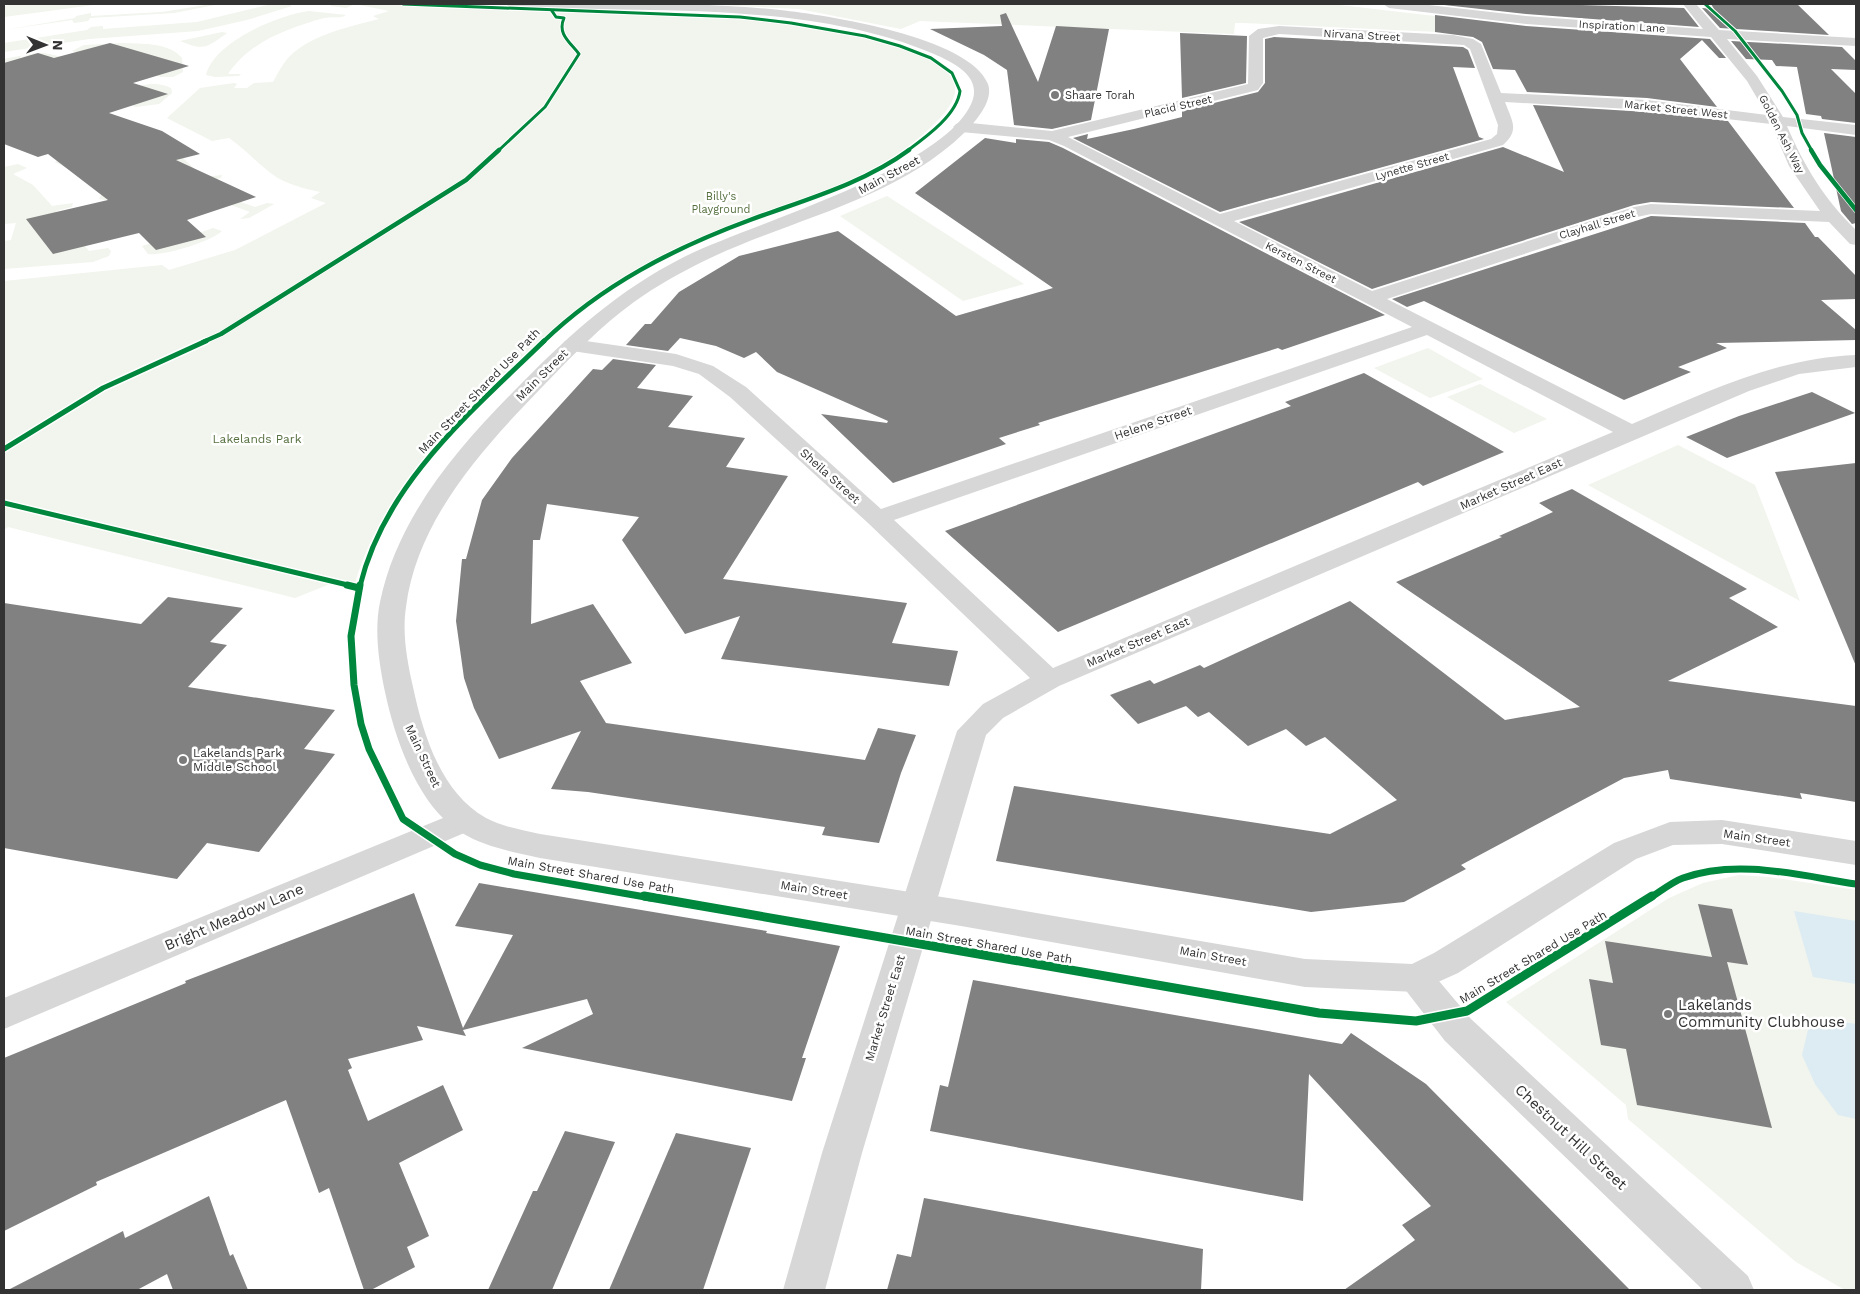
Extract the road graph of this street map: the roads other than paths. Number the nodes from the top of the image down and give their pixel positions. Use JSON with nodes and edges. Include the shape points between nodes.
{"nodes":[{"id":1,"x":511,"y":4,"type":"edge"},
{"id":2,"x":1389,"y":4,"type":"edge"},
{"id":3,"x":1689,"y":4,"type":"edge"},
{"id":4,"x":1454,"y":8,"type":"edge"},
{"id":5,"x":1716,"y":34,"type":"junction"},
{"id":6,"x":1256,"y":36,"type":"joint"},
{"id":7,"x":1468,"y":42,"type":"joint"},
{"id":8,"x":1856,"y":42,"type":"edge"},
{"id":9,"x":1495,"y":97,"type":"junction"},
{"id":10,"x":1776,"y":120,"type":"junction"},
{"id":11,"x":961,"y":127,"type":"junction"},
{"id":12,"x":1856,"y":130,"type":"edge"},
{"id":13,"x":1052,"y":136,"type":"junction"},
{"id":14,"x":1833,"y":217,"type":"junction"},
{"id":15,"x":1217,"y":220,"type":"junction"},
{"id":16,"x":1856,"y":240,"type":"edge"},
{"id":17,"x":1370,"y":298,"type":"junction"},
{"id":18,"x":1429,"y":328,"type":"junction"},
{"id":19,"x":572,"y":345,"type":"junction"},
{"id":20,"x":1856,"y":361,"type":"edge"},
{"id":21,"x":1630,"y":432,"type":"junction"},
{"id":22,"x":877,"y":518,"type":"junction"},
{"id":23,"x":1048,"y":680,"type":"junction"},
{"id":24,"x":465,"y":820,"type":"junction"},
{"id":25,"x":1856,"y":853,"type":"edge"},
{"id":26,"x":917,"y":906,"type":"junction"},
{"id":27,"x":1416,"y":978,"type":"junction"},
{"id":28,"x":4,"y":1014,"type":"edge"},
{"id":29,"x":804,"y":1290,"type":"edge"},
{"id":30,"x":1733,"y":1290,"type":"edge"}],
"edges":[{"from":1,"to":11,"type":"street","name":"Main Street","via":[[781,14],[913,41],[948,53],[978,76],[982,95]]},
{"from":2,"to":4,"type":"street","name":"Inspiration Lane"},
{"from":3,"to":5,"type":"street","name":"Golden Ash Way"},
{"from":4,"to":5,"type":"street","name":"Inspiration Lane","via":[[1526,20]]},
{"from":5,"to":8,"type":"street","name":"Inspiration Lane"},
{"from":5,"to":10,"type":"street","name":"Golden Ash Way","via":[[1761,93]]},
{"from":6,"to":7,"type":"street","name":"Nirvana Street","via":[[1279,30]]},
{"from":6,"to":13,"type":"street","name":"Placid Street","via":[[1256,83],[1253,87]]},
{"from":7,"to":9,"type":"street","name":"Lynette Street","via":[[1476,46]]},
{"from":9,"to":10,"type":"street","name":"Market Street West","via":[[1647,105]]},
{"from":9,"to":15,"type":"street","name":"Lynette Street","via":[[1506,125],[1505,135],[1497,142]]},
{"from":10,"to":12,"type":"street","name":"Market Street West"},
{"from":10,"to":14,"type":"street","name":"Golden Ash Way","via":[[1803,176]]},
{"from":11,"to":13,"type":"street","name":"Kersten Street"},
{"from":11,"to":19,"type":"street","name":"Main Street","via":[[918,161],[883,181],[721,246],[663,275],[616,307]]},
{"from":13,"to":15,"type":"street","name":"Kersten Street"},
{"from":14,"to":16,"type":"street","name":"Golden Ash Way"},
{"from":14,"to":17,"type":"street","name":"Clayhall Street","via":[[1651,209]]},
{"from":15,"to":17,"type":"street","name":"Kersten Street"},
{"from":17,"to":18,"type":"street","name":"Kersten Street"},
{"from":18,"to":21,"type":"street","name":"Kersten Street"},
{"from":18,"to":22,"type":"street","name":"Helene Street"},
{"from":19,"to":22,"type":"street","name":"Sheila Street","via":[[676,360],[706,370],[738,392]]},
{"from":19,"to":24,"type":"street","name":"Main Street","via":[[471,449],[427,512],[405,558],[392,608],[393,661],[407,724],[428,773],[444,800]]},
{"from":20,"to":21,"type":"street","name":"Market Street East","via":[[1784,369]]},
{"from":21,"to":23,"type":"street","name":"Market Street East"},
{"from":22,"to":23,"type":"street","name":"Sheila Street"},
{"from":23,"to":26,"type":"street","name":"Market Street East","via":[[993,710],[972,731]]},
{"from":24,"to":26,"type":"street","name":"Main Street","via":[[499,836],[540,846]]},
{"from":24,"to":28,"type":"street","name":"Bright Meadow Lane"},
{"from":25,"to":27,"type":"street","name":"Main Street","via":[[1722,832],[1670,834],[1625,851],[1446,963]]},
{"from":26,"to":27,"type":"street","name":"Main Street","via":[[1305,973]]},
{"from":26,"to":29,"type":"street","name":"Market Street East","via":[[826,1205]]},
{"from":27,"to":30,"type":"street","name":"Chestnut Hill Street","via":[[1458,1030]]}]}
